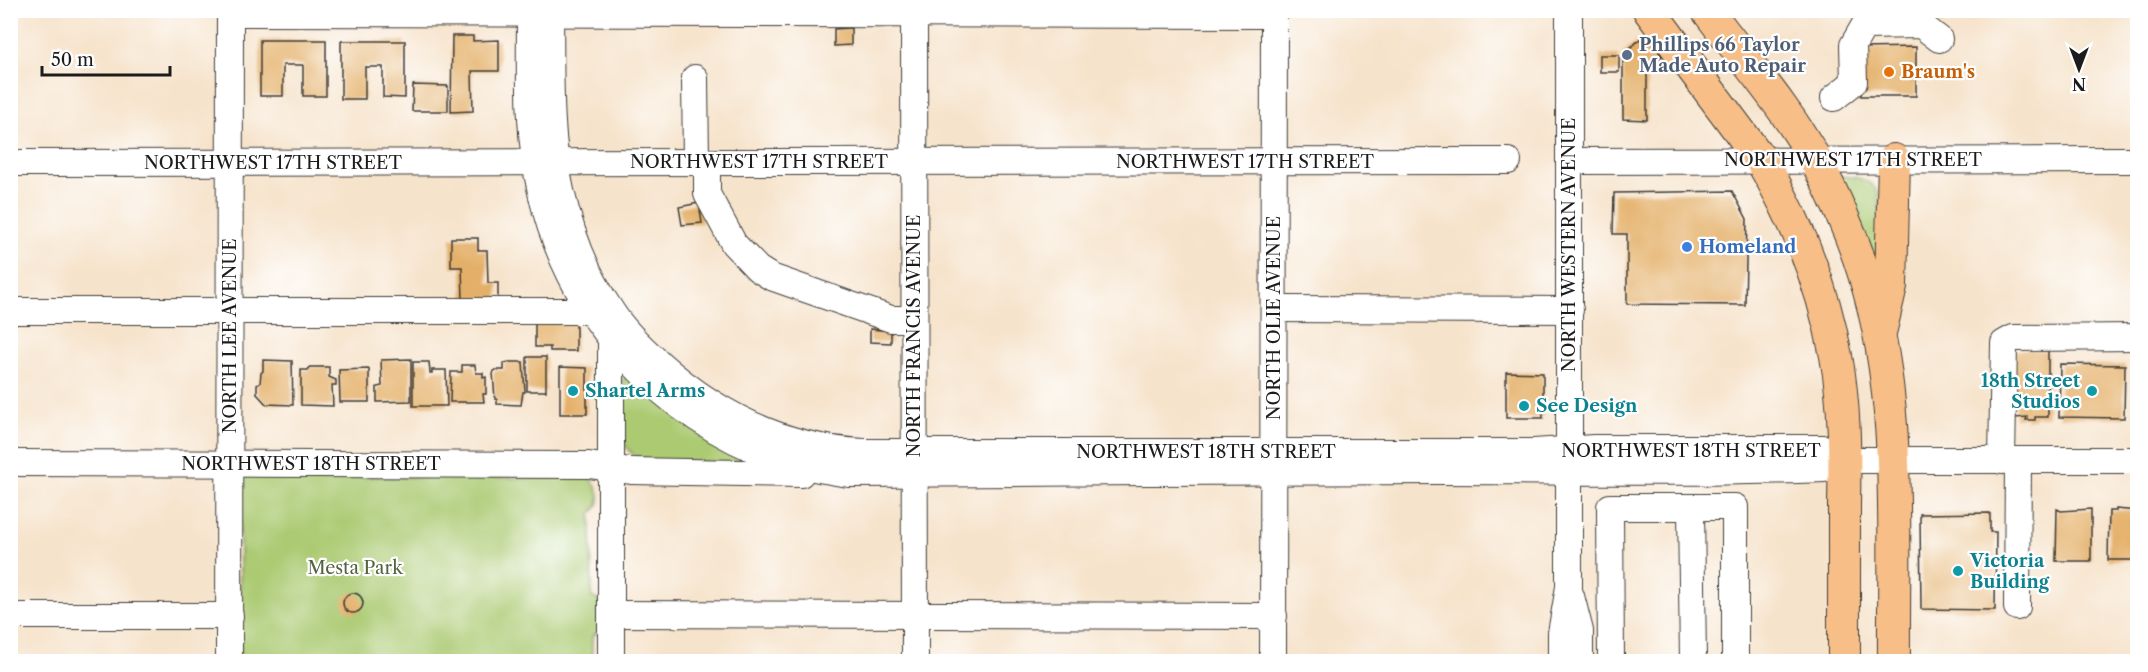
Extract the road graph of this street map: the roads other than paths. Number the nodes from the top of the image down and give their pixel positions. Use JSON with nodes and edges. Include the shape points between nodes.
{"nodes":[{"id":1,"x":1569,"y":10,"type":"edge"},
{"id":2,"x":1649,"y":10,"type":"edge"},
{"id":3,"x":1707,"y":10,"type":"edge"},
{"id":4,"x":230,"y":12,"type":"edge"},
{"id":5,"x":540,"y":12,"type":"edge"},
{"id":6,"x":914,"y":12,"type":"edge"},
{"id":7,"x":1274,"y":13,"type":"edge"},
{"id":8,"x":1939,"y":39,"type":"dead end"},
{"id":9,"x":695,"y":78,"type":"dead end"},
{"id":10,"x":1834,"y":98,"type":"dead end"},
{"id":11,"x":1761,"y":160,"type":"junction"},
{"id":12,"x":1815,"y":160,"type":"junction"},
{"id":13,"x":1894,"y":160,"type":"junction"},
{"id":14,"x":2138,"y":160,"type":"edge"},
{"id":15,"x":1508,"y":161,"type":"dead end"},
{"id":16,"x":1569,"y":161,"type":"junction"},
{"id":17,"x":546,"y":162,"type":"junction"},
{"id":18,"x":701,"y":162,"type":"junction"},
{"id":19,"x":913,"y":162,"type":"junction"},
{"id":20,"x":10,"y":163,"type":"edge"},
{"id":21,"x":230,"y":163,"type":"junction"},
{"id":22,"x":1274,"y":163,"type":"junction"},
{"id":23,"x":1274,"y":309,"type":"junction"},
{"id":24,"x":1570,"y":310,"type":"junction"},
{"id":25,"x":10,"y":311,"type":"edge"},
{"id":26,"x":230,"y":311,"type":"junction"},
{"id":27,"x":600,"y":311,"type":"junction"},
{"id":28,"x":914,"y":319,"type":"junction"},
{"id":29,"x":1880,"y":335,"type":"junction"},
{"id":30,"x":2138,"y":337,"type":"edge"},
{"id":31,"x":611,"y":341,"type":"junction"},
{"id":32,"x":1683,"y":447,"type":"junction"},
{"id":33,"x":1569,"y":460,"type":"junction"},
{"id":34,"x":1845,"y":460,"type":"junction"},
{"id":35,"x":2138,"y":460,"type":"edge"},
{"id":36,"x":1892,"y":461,"type":"junction"},
{"id":37,"x":2010,"y":461,"type":"junction"},
{"id":38,"x":914,"y":462,"type":"junction"},
{"id":39,"x":1274,"y":462,"type":"junction"},
{"id":40,"x":10,"y":463,"type":"edge"},
{"id":41,"x":230,"y":464,"type":"junction"},
{"id":42,"x":611,"y":468,"type":"junction"},
{"id":43,"x":1683,"y":473,"type":"junction"},
{"id":44,"x":849,"y":474,"type":"junction"},
{"id":45,"x":1691,"y":507,"type":"junction"},
{"id":46,"x":1569,"y":587,"type":"junction"},
{"id":47,"x":2017,"y":608,"type":"dead end"},
{"id":48,"x":611,"y":614,"type":"junction"},
{"id":49,"x":915,"y":615,"type":"junction"},
{"id":50,"x":10,"y":616,"type":"edge"},
{"id":51,"x":230,"y":616,"type":"junction"},
{"id":52,"x":1274,"y":616,"type":"junction"},
{"id":53,"x":230,"y":662,"type":"edge"},
{"id":54,"x":611,"y":662,"type":"edge"},
{"id":55,"x":915,"y":662,"type":"edge"},
{"id":56,"x":1274,"y":662,"type":"edge"},
{"id":57,"x":1561,"y":662,"type":"edge"},
{"id":58,"x":1580,"y":662,"type":"edge"},
{"id":59,"x":1611,"y":662,"type":"edge"},
{"id":60,"x":1693,"y":662,"type":"edge"},
{"id":61,"x":1735,"y":662,"type":"edge"},
{"id":62,"x":1844,"y":662,"type":"edge"},
{"id":63,"x":1894,"y":662,"type":"edge"}],
"edges":[{"from":1,"to":16,"type":"street","name":"NORTH WESTERN AVENUE"},
{"from":2,"to":11,"type":"main road"},
{"from":3,"to":12,"type":"main road","via":[[1787,115]]},
{"from":4,"to":5,"type":"street"},
{"from":4,"to":21,"type":"street","name":"NORTH LEE AVENUE"},
{"from":5,"to":6,"type":"street"},
{"from":5,"to":17,"type":"street","name":"NORTHWEST 18TH STREET","via":[[531,124]]},
{"from":6,"to":7,"type":"street"},
{"from":6,"to":19,"type":"street","name":"NORTH FRANCIS AVENUE"},
{"from":7,"to":22,"type":"street","name":"NORTH OLIE AVENUE"},
{"from":8,"to":10,"type":"street","via":[[1921,25],[1864,26],[1853,45],[1854,82]]},
{"from":9,"to":18,"type":"street"},
{"from":11,"to":12,"type":"street","name":"NORTHWEST 17TH STREET"},
{"from":11,"to":16,"type":"street","name":"NORTHWEST 17TH STREET"},
{"from":11,"to":34,"type":"main road","via":[[1803,240],[1829,322],[1841,388]]},
{"from":12,"to":13,"type":"street","name":"NORTHWEST 17TH STREET"},
{"from":12,"to":29,"type":"main road","via":[[1842,214],[1864,274]]},
{"from":13,"to":14,"type":"street","name":"NORTHWEST 17TH STREET"},
{"from":13,"to":29,"type":"main road","via":[[1892,286]]},
{"from":15,"to":22,"type":"street","name":"NORTHWEST 17TH STREET"},
{"from":16,"to":24,"type":"street","name":"NORTH WESTERN AVENUE"},
{"from":17,"to":18,"type":"street","name":"NORTHWEST 17TH STREET"},
{"from":17,"to":21,"type":"street","name":"NORTHWEST 17TH STREET"},
{"from":17,"to":27,"type":"street","name":"NORTHWEST 18TH STREET"},
{"from":18,"to":19,"type":"street","name":"NORTHWEST 17TH STREET"},
{"from":18,"to":28,"type":"street","via":[[707,194],[734,244],[758,268],[771,277],[891,319]]},
{"from":19,"to":22,"type":"street","name":"NORTHWEST 17TH STREET"},
{"from":19,"to":28,"type":"street","name":"NORTH FRANCIS AVENUE"},
{"from":20,"to":21,"type":"street","name":"NORTHWEST 17TH STREET"},
{"from":21,"to":26,"type":"street","name":"NORTH LEE AVENUE"},
{"from":22,"to":23,"type":"street","name":"NORTH OLIE AVENUE"},
{"from":23,"to":24,"type":"street"},
{"from":23,"to":39,"type":"street","name":"NORTH OLIE AVENUE"},
{"from":24,"to":33,"type":"street","name":"NORTH WESTERN AVENUE"},
{"from":25,"to":26,"type":"street"},
{"from":26,"to":27,"type":"street"},
{"from":26,"to":41,"type":"street","name":"NORTH LEE AVENUE"},
{"from":27,"to":31,"type":"street"},
{"from":27,"to":38,"type":"street","name":"NORTHWEST 18TH STREET","via":[[675,378],[746,423],[794,441]]},
{"from":28,"to":38,"type":"street","name":"NORTH FRANCIS AVENUE"},
{"from":29,"to":36,"type":"main road","via":[[1889,397]]},
{"from":30,"to":37,"type":"street","via":[[2006,341]]},
{"from":31,"to":42,"type":"street"},
{"from":31,"to":44,"type":"street","name":"NORTHWEST 18TH STREET","via":[[648,380],[715,429],[793,463]]},
{"from":32,"to":33,"type":"street","name":"NORTHWEST 18TH STREET"},
{"from":32,"to":34,"type":"street","name":"NORTHWEST 18TH STREET","via":[[1824,448]]},
{"from":32,"to":43,"type":"street"},
{"from":33,"to":39,"type":"street","name":"NORTHWEST 18TH STREET","via":[[1534,452]]},
{"from":33,"to":43,"type":"street","name":"NORTHWEST 18TH STREET"},
{"from":33,"to":46,"type":"street","name":"NORTH WESTERN AVENUE"},
{"from":34,"to":36,"type":"street","name":"NORTHWEST 18TH STREET"},
{"from":34,"to":43,"type":"street","name":"NORTHWEST 18TH STREET","via":[[1824,469]]},
{"from":34,"to":62,"type":"main road"},
{"from":35,"to":37,"type":"street","name":"NORTHWEST 18TH STREET"},
{"from":36,"to":37,"type":"street","name":"NORTHWEST 18TH STREET"},
{"from":36,"to":63,"type":"main road"},
{"from":37,"to":47,"type":"street"},
{"from":38,"to":39,"type":"street","name":"NORTHWEST 18TH STREET"},
{"from":38,"to":44,"type":"street","name":"NORTHWEST 18TH STREET"},
{"from":38,"to":49,"type":"street","name":"NORTH FRANCIS AVENUE"},
{"from":39,"to":52,"type":"street","name":"NORTH OLIE AVENUE"},
{"from":40,"to":41,"type":"street","name":"NORTHWEST 18TH STREET"},
{"from":41,"to":42,"type":"street","name":"NORTHWEST 18TH STREET"},
{"from":41,"to":51,"type":"street","name":"NORTH LEE AVENUE"},
{"from":42,"to":44,"type":"street","name":"NORTHWEST 18TH STREET"},
{"from":42,"to":48,"type":"street"},
{"from":45,"to":59,"type":"street","via":[[1610,507]]},
{"from":45,"to":60,"type":"street"},
{"from":45,"to":61,"type":"street","via":[[1735,507]]},
{"from":46,"to":57,"type":"street","name":"NORTH WESTERN AVENUE","via":[[1561,633]]},
{"from":46,"to":58,"type":"street","name":"NORTH WESTERN AVENUE","via":[[1580,631]]},
{"from":48,"to":49,"type":"street"},
{"from":48,"to":54,"type":"street"},
{"from":49,"to":52,"type":"street"},
{"from":49,"to":55,"type":"street","name":"NORTH FRANCIS AVENUE"},
{"from":50,"to":51,"type":"street"},
{"from":51,"to":53,"type":"street","name":"NORTH LEE AVENUE"},
{"from":52,"to":56,"type":"street","name":"NORTH OLIE AVENUE"}]}
